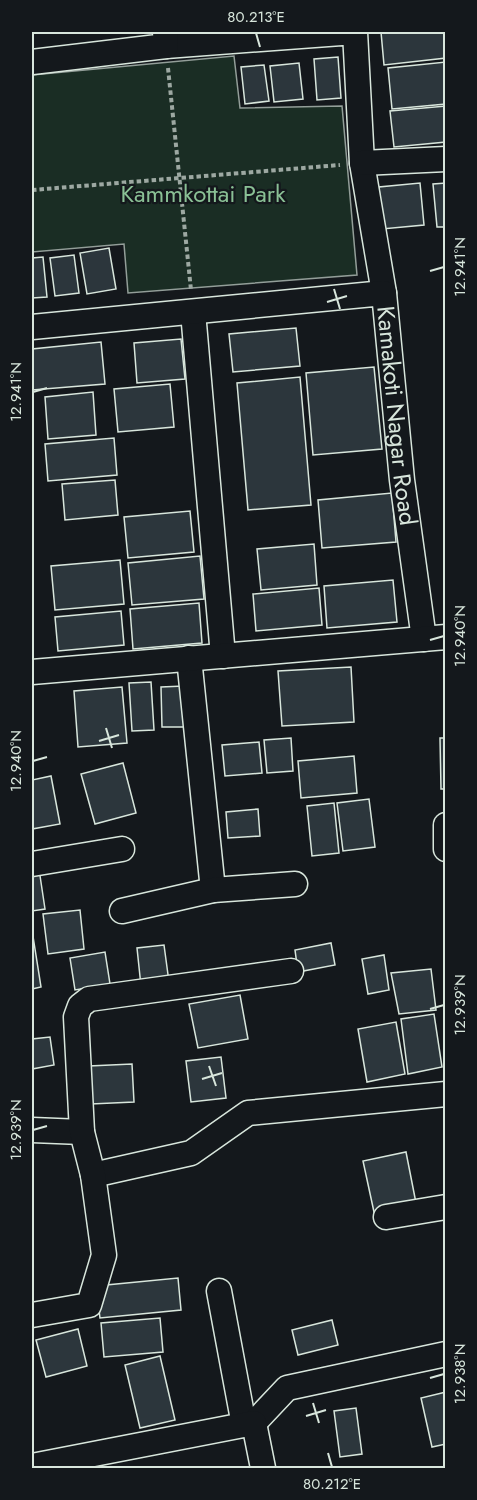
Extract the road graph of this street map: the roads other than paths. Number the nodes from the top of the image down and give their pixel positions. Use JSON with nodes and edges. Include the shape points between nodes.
{"nodes":[{"id":1,"x":355,"y":32,"type":"edge"},
{"id":2,"x":166,"y":39,"type":"edge"},
{"id":3,"x":32,"y":62,"type":"edge"},
{"id":4,"x":446,"y":159,"type":"edge"},
{"id":5,"x":362,"y":163,"type":"junction"},
{"id":6,"x":384,"y":293,"type":"junction"},
{"id":7,"x":193,"y":312,"type":"junction"},
{"id":8,"x":32,"y":327,"type":"edge"},
{"id":9,"x":435,"y":638,"type":"edge"},
{"id":10,"x":223,"y":656,"type":"junction"},
{"id":11,"x":189,"y":658,"type":"junction"},
{"id":12,"x":32,"y":672,"type":"edge"},
{"id":13,"x":446,"y":825,"type":"edge"},
{"id":14,"x":122,"y":849,"type":"dead end"},
{"id":15,"x":446,"y":849,"type":"edge"},
{"id":16,"x":32,"y":864,"type":"edge"},
{"id":17,"x":295,"y":884,"type":"dead end"},
{"id":18,"x":213,"y":890,"type":"junction"},
{"id":19,"x":122,"y":910,"type":"dead end"},
{"id":20,"x":291,"y":971,"type":"dead end"},
{"id":21,"x":446,"y":1094,"type":"edge"},
{"id":22,"x":32,"y":1130,"type":"edge"},
{"id":23,"x":82,"y":1132,"type":"junction"},
{"id":24,"x":93,"y":1175,"type":"junction"},
{"id":25,"x":446,"y":1207,"type":"edge"},
{"id":26,"x":386,"y":1217,"type":"dead end"},
{"id":27,"x":219,"y":1291,"type":"dead end"},
{"id":28,"x":32,"y":1315,"type":"edge"},
{"id":29,"x":446,"y":1354,"type":"edge"},
{"id":30,"x":249,"y":1424,"type":"junction"},
{"id":31,"x":32,"y":1466,"type":"edge"},
{"id":32,"x":263,"y":1468,"type":"edge"}],
"edges":[{"from":1,"to":2,"type":"street"},
{"from":1,"to":5,"type":"street"},
{"from":2,"to":3,"type":"street"},
{"from":4,"to":5,"type":"street"},
{"from":5,"to":6,"type":"street"},
{"from":6,"to":7,"type":"street","name":"Kamakoti Nagar Road"},
{"from":6,"to":9,"type":"street","name":"Kamakoti Nagar Road","via":[[402,480]]},
{"from":7,"to":8,"type":"street","name":"Kamakoti Nagar Road"},
{"from":7,"to":10,"type":"street"},
{"from":9,"to":10,"type":"street","name":"Kamakoti Nagar Road"},
{"from":10,"to":11,"type":"street","name":"Kamakoti Nagar Road"},
{"from":11,"to":12,"type":"street","name":"Kamakoti Nagar Road"},
{"from":11,"to":18,"type":"street"},
{"from":13,"to":15,"type":"street"},
{"from":14,"to":16,"type":"street"},
{"from":17,"to":18,"type":"street"},
{"from":18,"to":19,"type":"street"},
{"from":20,"to":23,"type":"street","via":[[89,999],[80,1006],[76,1017]]},
{"from":21,"to":24,"type":"street","via":[[248,1113],[190,1153]]},
{"from":22,"to":23,"type":"street"},
{"from":23,"to":24,"type":"street"},
{"from":24,"to":28,"type":"street","via":[[104,1255],[89,1305]]},
{"from":25,"to":26,"type":"street"},
{"from":27,"to":30,"type":"street"},
{"from":29,"to":30,"type":"street","via":[[287,1388]]},
{"from":30,"to":31,"type":"street"},
{"from":30,"to":32,"type":"street"}]}
